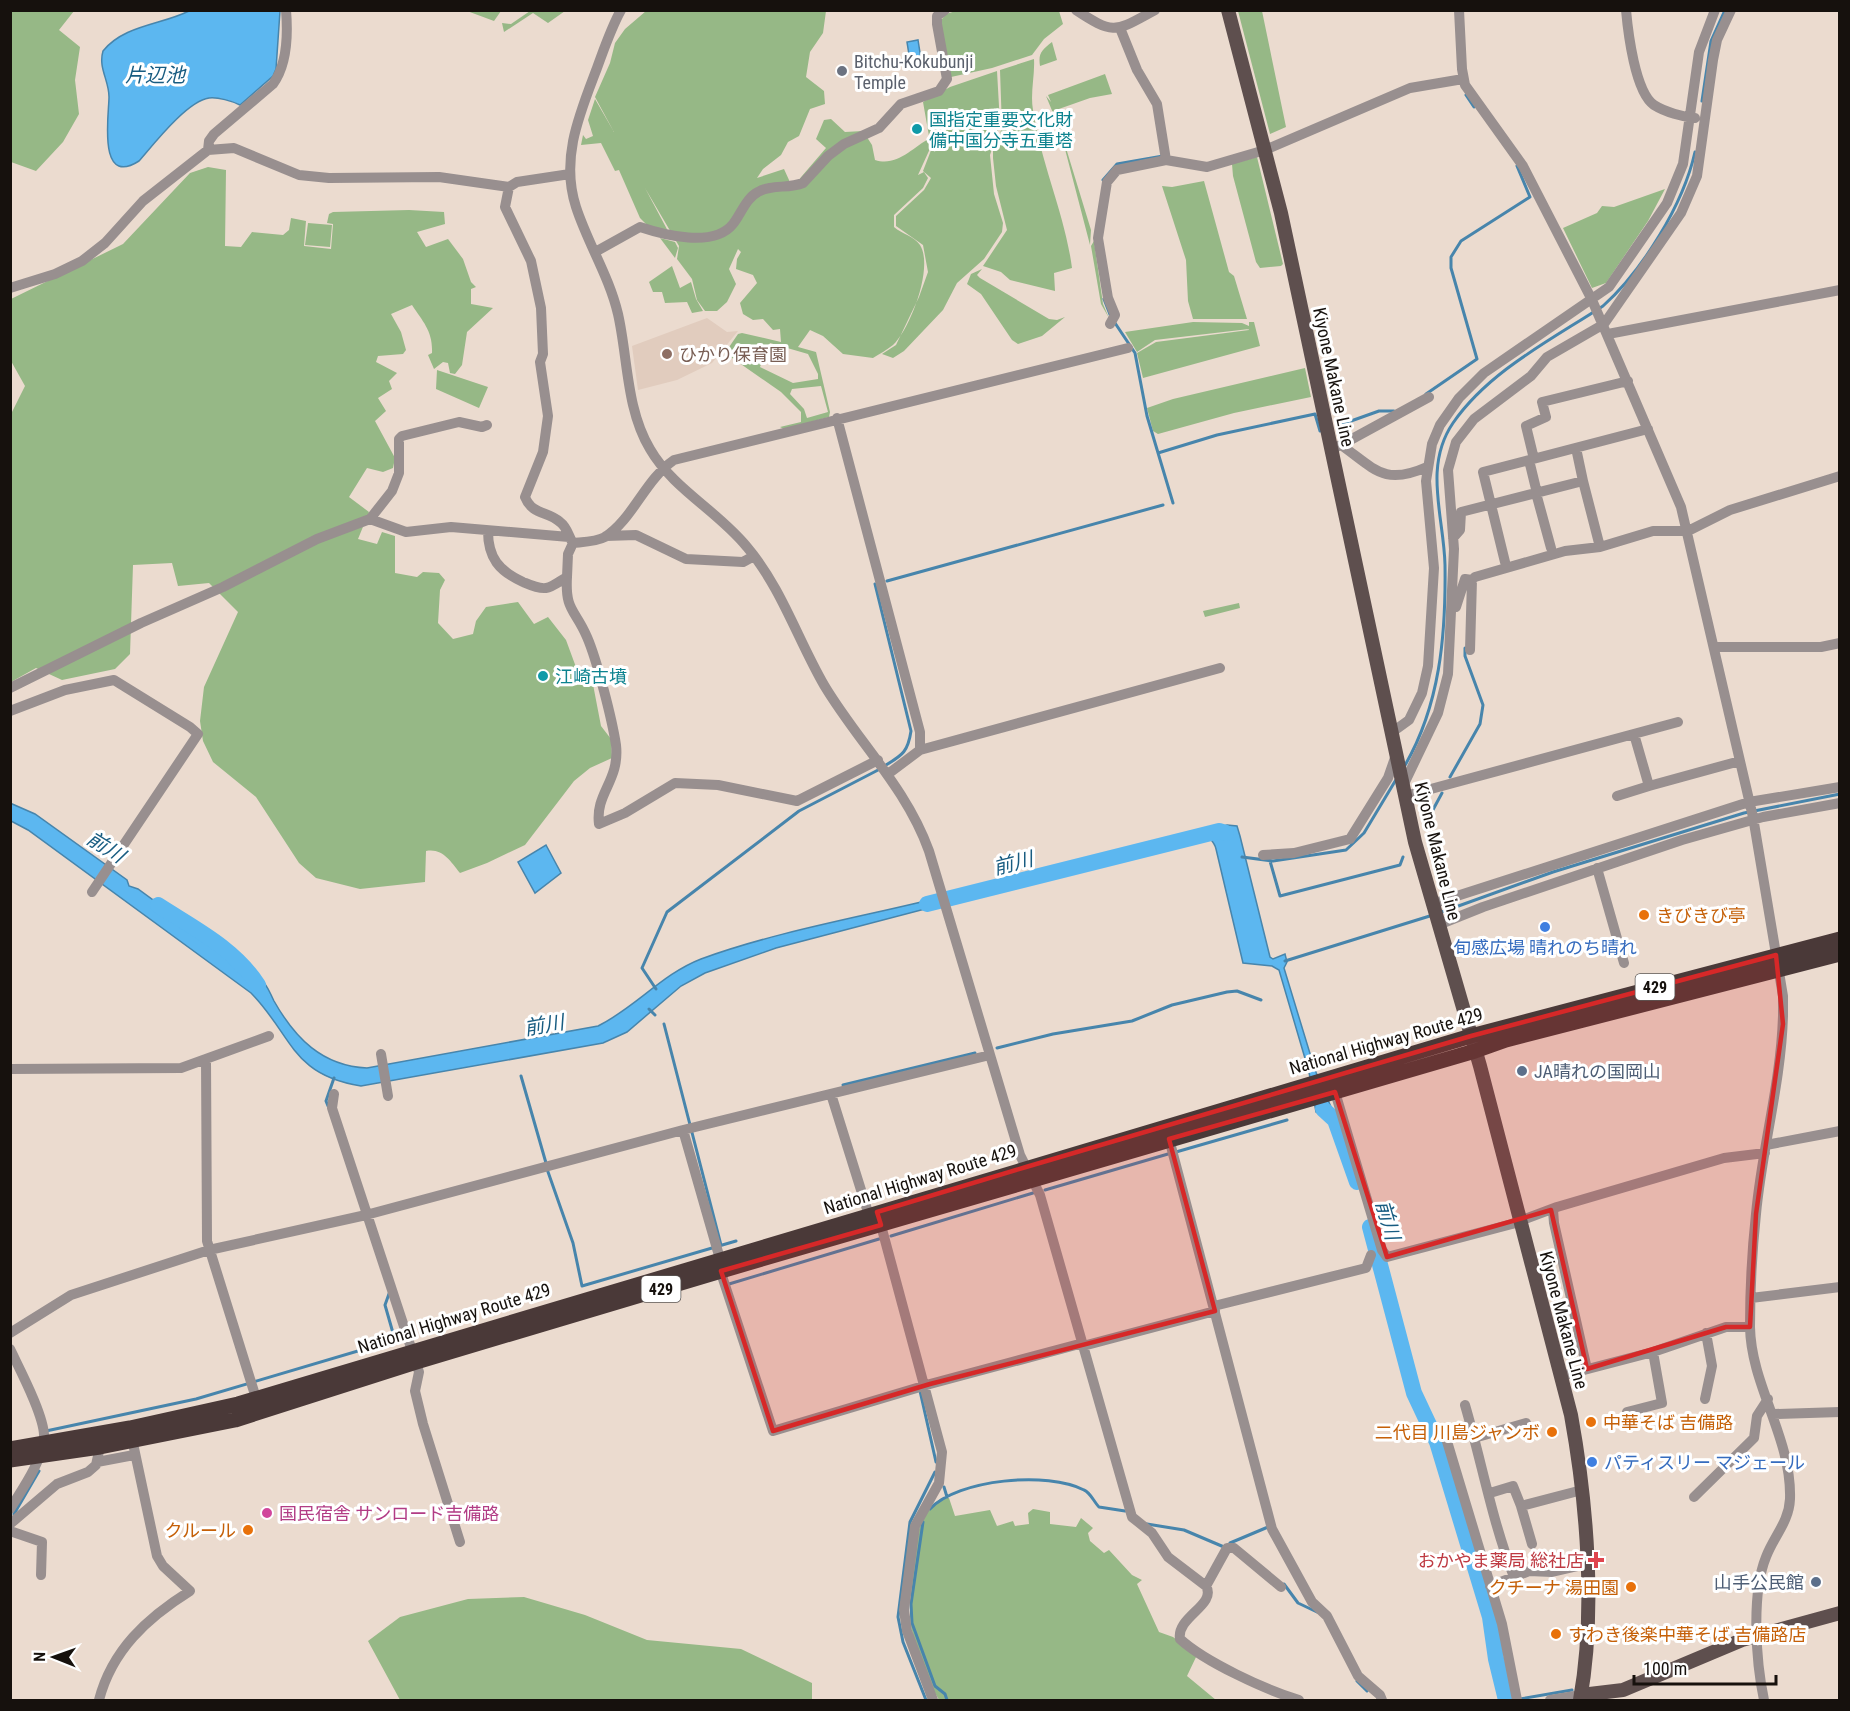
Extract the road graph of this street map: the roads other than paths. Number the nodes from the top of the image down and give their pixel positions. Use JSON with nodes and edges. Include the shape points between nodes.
{"nodes":[{"id":1,"x":286,"y":10,"type":"edge"},
{"id":2,"x":621,"y":10,"type":"edge"},
{"id":3,"x":945,"y":10,"type":"edge"},
{"id":4,"x":1077,"y":10,"type":"edge"},
{"id":5,"x":1155,"y":10,"type":"edge"},
{"id":6,"x":1228,"y":10,"type":"edge"},
{"id":7,"x":1459,"y":10,"type":"edge"},
{"id":8,"x":1626,"y":10,"type":"edge"},
{"id":9,"x":1714,"y":10,"type":"edge"},
{"id":10,"x":1731,"y":10,"type":"edge"},
{"id":11,"x":1120,"y":28,"type":"junction"},
{"id":12,"x":1463,"y":79,"type":"junction"},
{"id":13,"x":1699,"y":118,"type":"junction"},
{"id":14,"x":208,"y":150,"type":"junction"},
{"id":15,"x":1265,"y":150,"type":"junction"},
{"id":16,"x":1165,"y":157,"type":"junction"},
{"id":17,"x":570,"y":174,"type":"junction"},
{"id":18,"x":509,"y":187,"type":"junction"},
{"id":19,"x":595,"y":252,"type":"junction"},
{"id":20,"x":10,"y":288,"type":"edge"},
{"id":21,"x":1839,"y":290,"type":"edge"},
{"id":22,"x":1594,"y":303,"type":"junction"},
{"id":23,"x":1112,"y":321,"type":"dead end"},
{"id":24,"x":1604,"y":325,"type":"junction"},
{"id":25,"x":1128,"y":348,"type":"dead end"},
{"id":26,"x":1628,"y":381,"type":"junction"},
{"id":27,"x":1429,"y":397,"type":"dead end"},
{"id":28,"x":837,"y":418,"type":"junction"},
{"id":29,"x":487,"y":425,"type":"dead end"},
{"id":30,"x":1648,"y":429,"type":"junction"},
{"id":31,"x":1336,"y":447,"type":"junction"},
{"id":32,"x":1576,"y":448,"type":"junction"},
{"id":33,"x":1532,"y":459,"type":"junction"},
{"id":34,"x":1427,"y":467,"type":"junction"},
{"id":35,"x":663,"y":468,"type":"junction"},
{"id":36,"x":1839,"y":476,"type":"edge"},
{"id":37,"x":1583,"y":481,"type":"junction"},
{"id":38,"x":1536,"y":493,"type":"junction"},
{"id":39,"x":1490,"y":504,"type":"junction"},
{"id":40,"x":370,"y":519,"type":"junction"},
{"id":41,"x":488,"y":531,"type":"junction"},
{"id":42,"x":1688,"y":531,"type":"junction"},
{"id":43,"x":606,"y":536,"type":"junction"},
{"id":44,"x":1453,"y":538,"type":"junction"},
{"id":45,"x":571,"y":540,"type":"junction"},
{"id":46,"x":1599,"y":545,"type":"junction"},
{"id":47,"x":1551,"y":548,"type":"dead end"},
{"id":48,"x":754,"y":556,"type":"junction"},
{"id":49,"x":1505,"y":562,"type":"dead end"},
{"id":50,"x":567,"y":577,"type":"junction"},
{"id":51,"x":1470,"y":580,"type":"junction"},
{"id":52,"x":1453,"y":612,"type":"junction"},
{"id":53,"x":1442,"y":627,"type":"junction"},
{"id":54,"x":1839,"y":643,"type":"edge"},
{"id":55,"x":1714,"y":647,"type":"junction"},
{"id":56,"x":1470,"y":650,"type":"dead end"},
{"id":57,"x":1221,"y":668,"type":"dead end"},
{"id":58,"x":10,"y":688,"type":"edge"},
{"id":59,"x":10,"y":711,"type":"edge"},
{"id":60,"x":1678,"y":722,"type":"dead end"},
{"id":61,"x":1391,"y":733,"type":"junction"},
{"id":62,"x":1634,"y":734,"type":"junction"},
{"id":63,"x":920,"y":750,"type":"junction"},
{"id":64,"x":1396,"y":757,"type":"junction"},
{"id":65,"x":1740,"y":761,"type":"junction"},
{"id":66,"x":883,"y":767,"type":"junction"},
{"id":67,"x":1649,"y":786,"type":"junction"},
{"id":68,"x":1404,"y":787,"type":"junction"},
{"id":69,"x":1839,"y":787,"type":"edge"},
{"id":70,"x":1617,"y":796,"type":"dead end"},
{"id":71,"x":1839,"y":803,"type":"edge"},
{"id":72,"x":1752,"y":811,"type":"junction"},
{"id":73,"x":1263,"y":855,"type":"dead end"},
{"id":74,"x":1597,"y":868,"type":"junction"},
{"id":75,"x":93,"y":891,"type":"dead end"},
{"id":76,"x":1435,"y":914,"type":"junction"},
{"id":77,"x":1839,"y":939,"type":"edge"},
{"id":78,"x":1839,"y":954,"type":"edge"},
{"id":79,"x":1777,"y":962,"type":"junction"},
{"id":80,"x":1624,"y":963,"type":"dead end"},
{"id":81,"x":269,"y":1036,"type":"dead end"},
{"id":82,"x":1471,"y":1036,"type":"junction"},
{"id":83,"x":1475,"y":1051,"type":"junction"},
{"id":84,"x":990,"y":1054,"type":"junction"},
{"id":85,"x":381,"y":1055,"type":"dead end"},
{"id":86,"x":206,"y":1059,"type":"junction"},
{"id":87,"x":10,"y":1069,"type":"edge"},
{"id":88,"x":1331,"y":1088,"type":"junction"},
{"id":89,"x":334,"y":1094,"type":"dead end"},
{"id":90,"x":388,"y":1094,"type":"dead end"},
{"id":91,"x":831,"y":1094,"type":"junction"},
{"id":92,"x":688,"y":1129,"type":"junction"},
{"id":93,"x":1839,"y":1131,"type":"edge"},
{"id":94,"x":1168,"y":1133,"type":"junction"},
{"id":95,"x":1766,"y":1149,"type":"junction"},
{"id":96,"x":1030,"y":1173,"type":"junction"},
{"id":97,"x":1553,"y":1210,"type":"junction"},
{"id":98,"x":365,"y":1215,"type":"junction"},
{"id":99,"x":875,"y":1220,"type":"junction"},
{"id":100,"x":1518,"y":1221,"type":"junction"},
{"id":101,"x":209,"y":1250,"type":"junction"},
{"id":102,"x":1371,"y":1255,"type":"dead end"},
{"id":103,"x":719,"y":1256,"type":"junction"},
{"id":104,"x":1839,"y":1287,"type":"edge"},
{"id":105,"x":1751,"y":1298,"type":"junction"},
{"id":106,"x":1214,"y":1308,"type":"junction"},
{"id":107,"x":1750,"y":1327,"type":"junction"},
{"id":108,"x":10,"y":1333,"type":"edge"},
{"id":109,"x":1706,"y":1333,"type":"junction"},
{"id":110,"x":1083,"y":1345,"type":"junction"},
{"id":111,"x":10,"y":1349,"type":"edge"},
{"id":112,"x":1653,"y":1352,"type":"junction"},
{"id":113,"x":414,"y":1357,"type":"junction"},
{"id":114,"x":1587,"y":1369,"type":"junction"},
{"id":115,"x":1562,"y":1376,"type":"junction"},
{"id":116,"x":924,"y":1386,"type":"junction"},
{"id":117,"x":253,"y":1388,"type":"junction"},
{"id":118,"x":1705,"y":1399,"type":"dead end"},
{"id":119,"x":1768,"y":1399,"type":"junction"},
{"id":120,"x":1465,"y":1405,"type":"dead end"},
{"id":121,"x":1628,"y":1412,"type":"dead end"},
{"id":122,"x":1839,"y":1412,"type":"edge"},
{"id":123,"x":1774,"y":1414,"type":"junction"},
{"id":124,"x":1526,"y":1423,"type":"dead end"},
{"id":125,"x":1446,"y":1438,"type":"dead end"},
{"id":126,"x":1474,"y":1438,"type":"junction"},
{"id":127,"x":132,"y":1441,"type":"junction"},
{"id":128,"x":99,"y":1448,"type":"junction"},
{"id":129,"x":10,"y":1449,"type":"edge"},
{"id":130,"x":39,"y":1451,"type":"junction"},
{"id":131,"x":10,"y":1460,"type":"edge"},
{"id":132,"x":1582,"y":1490,"type":"junction"},
{"id":133,"x":1490,"y":1493,"type":"junction"},
{"id":134,"x":1694,"y":1497,"type":"dead end"},
{"id":135,"x":1521,"y":1506,"type":"junction"},
{"id":136,"x":10,"y":1509,"type":"edge"},
{"id":137,"x":10,"y":1524,"type":"edge"},
{"id":138,"x":10,"y":1531,"type":"edge"},
{"id":139,"x":460,"y":1542,"type":"dead end"},
{"id":140,"x":1532,"y":1544,"type":"dead end"},
{"id":141,"x":1587,"y":1564,"type":"junction"},
{"id":142,"x":41,"y":1575,"type":"dead end"},
{"id":143,"x":1514,"y":1577,"type":"junction"},
{"id":144,"x":1206,"y":1586,"type":"junction"},
{"id":145,"x":1490,"y":1586,"type":"junction"},
{"id":146,"x":1281,"y":1587,"type":"dead end"},
{"id":147,"x":1839,"y":1613,"type":"edge"},
{"id":148,"x":1756,"y":1635,"type":"junction"},
{"id":149,"x":1580,"y":1698,"type":"edge"},
{"id":150,"x":1517,"y":1699,"type":"edge"},
{"id":151,"x":99,"y":1701,"type":"edge"},
{"id":152,"x":933,"y":1701,"type":"edge"},
{"id":153,"x":1299,"y":1701,"type":"edge"},
{"id":154,"x":1382,"y":1701,"type":"edge"},
{"id":155,"x":1550,"y":1701,"type":"edge"},
{"id":156,"x":1764,"y":1701,"type":"edge"}],
"edges":[{"from":1,"to":14,"type":"street","via":[[279,75],[214,134],[208,141]]},
{"from":2,"to":17,"type":"street","via":[[576,126]]},
{"from":3,"to":19,"type":"street","via":[[937,16],[936,24],[947,79],[939,91],[901,104],[879,128],[828,156],[803,183],[757,192],[727,230],[685,239],[640,227]]},
{"from":4,"to":11,"type":"street","via":[[1101,26]]},
{"from":5,"to":11,"type":"street"},
{"from":6,"to":15,"type":"main road","name":"Kiyone Makane Line"},
{"from":7,"to":12,"type":"street"},
{"from":8,"to":13,"type":"street","via":[[1630,52],[1649,100],[1663,109]]},
{"from":9,"to":13,"type":"street","via":[[1699,52]]},
{"from":10,"to":13,"type":"street","via":[[1717,40]]},
{"from":11,"to":16,"type":"street","via":[[1137,70],[1157,104]]},
{"from":12,"to":15,"type":"street","via":[[1410,88]]},
{"from":12,"to":22,"type":"street","via":[[1470,95],[1523,166]]},
{"from":13,"to":22,"type":"street","via":[[1667,203],[1617,278]]},
{"from":13,"to":24,"type":"street","via":[[1700,163],[1688,200]]},
{"from":14,"to":18,"type":"street","via":[[234,148],[276,167],[309,176],[439,177]]},
{"from":14,"to":20,"type":"street","via":[[143,201],[105,243],[82,261]]},
{"from":15,"to":16,"type":"street","via":[[1207,167]]},
{"from":15,"to":31,"type":"main road","name":"Kiyone Makane Line"},
{"from":16,"to":23,"type":"street","via":[[1117,170],[1107,182],[1098,238]]},
{"from":17,"to":18,"type":"street","via":[[517,182]]},
{"from":17,"to":19,"type":"street","via":[[577,210]]},
{"from":18,"to":45,"type":"street","via":[[505,207],[531,261],[541,308],[540,362],[548,408],[543,452],[525,497],[534,510],[558,519]]},
{"from":19,"to":35,"type":"street","via":[[614,296],[639,426]]},
{"from":21,"to":24,"type":"street"},
{"from":22,"to":24,"type":"street"},
{"from":22,"to":34,"type":"street","via":[[1507,355],[1471,385],[1440,425]]},
{"from":24,"to":26,"type":"street"},
{"from":24,"to":44,"type":"street","via":[[1548,357],[1531,376],[1463,430],[1450,455],[1448,470]]},
{"from":25,"to":28,"type":"street"},
{"from":26,"to":30,"type":"street"},
{"from":26,"to":33,"type":"street","via":[[1542,402],[1546,417],[1526,426]]},
{"from":27,"to":31,"type":"street"},
{"from":28,"to":35,"type":"street","via":[[674,460]]},
{"from":28,"to":63,"type":"street","via":[[920,732]]},
{"from":29,"to":40,"type":"street","via":[[459,422],[402,436],[399,472],[392,491]]},
{"from":30,"to":32,"type":"street"},
{"from":30,"to":42,"type":"street"},
{"from":31,"to":34,"type":"street","via":[[1385,475],[1403,476]]},
{"from":31,"to":61,"type":"main road","name":"Kiyone Makane Line"},
{"from":32,"to":33,"type":"street"},
{"from":32,"to":37,"type":"street"},
{"from":33,"to":38,"type":"street"},
{"from":33,"to":39,"type":"street","via":[[1483,472]]},
{"from":34,"to":53,"type":"street"},
{"from":35,"to":43,"type":"street"},
{"from":35,"to":48,"type":"street","via":[[729,527]]},
{"from":36,"to":42,"type":"street","via":[[1730,510]]},
{"from":37,"to":38,"type":"street"},
{"from":37,"to":46,"type":"street"},
{"from":38,"to":39,"type":"street"},
{"from":38,"to":47,"type":"street"},
{"from":39,"to":44,"type":"street","via":[[1461,512],[1460,530]]},
{"from":39,"to":49,"type":"street"},
{"from":40,"to":41,"type":"street","via":[[406,532],[451,527]]},
{"from":40,"to":58,"type":"street","via":[[317,538]]},
{"from":41,"to":45,"type":"street"},
{"from":41,"to":50,"type":"street","via":[[490,552],[501,570],[511,577],[530,586],[547,588]]},
{"from":42,"to":46,"type":"street","via":[[1653,531]]},
{"from":42,"to":55,"type":"street"},
{"from":43,"to":45,"type":"street"},
{"from":43,"to":48,"type":"street","via":[[636,535],[686,559],[743,561]]},
{"from":44,"to":52,"type":"street"},
{"from":45,"to":50,"type":"street"},
{"from":46,"to":51,"type":"street","via":[[1565,551]]},
{"from":48,"to":66,"type":"street","via":[[825,686]]},
{"from":50,"to":66,"type":"street","via":[[568,605],[588,638],[615,741],[615,773],[597,810],[599,824],[675,783],[718,785],[797,801]]},
{"from":51,"to":52,"type":"street","via":[[1465,579]]},
{"from":51,"to":56,"type":"street"},
{"from":52,"to":53,"type":"street"},
{"from":53,"to":61,"type":"street","via":[[1422,693],[1409,720]]},
{"from":53,"to":68,"type":"street","via":[[1448,674],[1442,700]]},
{"from":54,"to":55,"type":"street","via":[[1821,647]]},
{"from":55,"to":65,"type":"street"},
{"from":57,"to":63,"type":"street"},
{"from":59,"to":75,"type":"street","via":[[65,690],[114,680],[198,734]]},
{"from":60,"to":62,"type":"street"},
{"from":61,"to":64,"type":"main road","name":"Kiyone Makane Line"},
{"from":62,"to":67,"type":"street"},
{"from":62,"to":68,"type":"street"},
{"from":63,"to":66,"type":"street"},
{"from":64,"to":68,"type":"main road","name":"Kiyone Makane Line"},
{"from":64,"to":73,"type":"street","via":[[1388,778],[1350,839],[1294,853]]},
{"from":65,"to":67,"type":"street"},
{"from":65,"to":72,"type":"street"},
{"from":66,"to":84,"type":"street","via":[[917,820]]},
{"from":67,"to":70,"type":"street"},
{"from":68,"to":76,"type":"main road","name":"Kiyone Makane Line","via":[[1414,842]]},
{"from":69,"to":72,"type":"street"},
{"from":71,"to":72,"type":"street"},
{"from":72,"to":74,"type":"street"},
{"from":72,"to":76,"type":"street"},
{"from":72,"to":79,"type":"street"},
{"from":74,"to":76,"type":"street"},
{"from":74,"to":80,"type":"street"},
{"from":76,"to":82,"type":"main road","name":"Kiyone Makane Line"},
{"from":77,"to":79,"type":"highway","name":"National Highway Route 429","number":"429"},
{"from":78,"to":79,"type":"highway","name":"National Highway Route 429","number":"429"},
{"from":79,"to":82,"type":"highway","name":"National Highway Route 429","number":"429"},
{"from":79,"to":83,"type":"highway","name":"National Highway Route 429","number":"429"},
{"from":79,"to":95,"type":"street","via":[[1783,996],[1783,1031]]},
{"from":81,"to":86,"type":"street"},
{"from":82,"to":83,"type":"main road","name":"Kiyone Makane Line"},
{"from":82,"to":88,"type":"highway","name":"National Highway Route 429","number":"429"},
{"from":83,"to":88,"type":"highway","name":"National Highway Route 429","number":"429"},
{"from":83,"to":100,"type":"main road","name":"Kiyone Makane Line"},
{"from":84,"to":91,"type":"street"},
{"from":84,"to":96,"type":"street","via":[[1020,1155]]},
{"from":85,"to":90,"type":"street"},
{"from":86,"to":87,"type":"street","via":[[181,1068]]},
{"from":86,"to":101,"type":"street"},
{"from":88,"to":94,"type":"highway","name":"National Highway Route 429","number":"429"},
{"from":88,"to":100,"type":"street","via":[[1387,1257]]},
{"from":89,"to":98,"type":"street","via":[[332,1108]]},
{"from":91,"to":92,"type":"street"},
{"from":91,"to":99,"type":"street"},
{"from":92,"to":98,"type":"street"},
{"from":92,"to":103,"type":"street"},
{"from":93,"to":95,"type":"street"},
{"from":94,"to":96,"type":"highway","name":"National Highway Route 429","number":"429"},
{"from":94,"to":106,"type":"street"},
{"from":95,"to":97,"type":"street"},
{"from":95,"to":105,"type":"street","via":[[1756,1214]]},
{"from":96,"to":99,"type":"highway","name":"National Highway Route 429","number":"429"},
{"from":96,"to":110,"type":"street"},
{"from":97,"to":100,"type":"street"},
{"from":97,"to":114,"type":"street"},
{"from":98,"to":101,"type":"street"},
{"from":98,"to":113,"type":"street"},
{"from":99,"to":103,"type":"highway","name":"National Highway Route 429","number":"429"},
{"from":99,"to":116,"type":"street"},
{"from":100,"to":115,"type":"main road","name":"Kiyone Makane Line"},
{"from":101,"to":108,"type":"street","via":[[71,1295]]},
{"from":101,"to":117,"type":"street"},
{"from":102,"to":106,"type":"street","via":[[1366,1268]]},
{"from":103,"to":113,"type":"highway","name":"National Highway Route 429","number":"429"},
{"from":103,"to":116,"type":"street","via":[[773,1431]]},
{"from":104,"to":105,"type":"street"},
{"from":105,"to":107,"type":"street"},
{"from":106,"to":110,"type":"street"},
{"from":106,"to":154,"type":"street","via":[[1271,1526],[1312,1602],[1327,1616],[1358,1676]]},
{"from":107,"to":109,"type":"street","via":[[1726,1327]]},
{"from":107,"to":119,"type":"street"},
{"from":109,"to":112,"type":"street"},
{"from":109,"to":118,"type":"street","via":[[1712,1366]]},
{"from":110,"to":116,"type":"street"},
{"from":110,"to":144,"type":"street","via":[[1132,1517],[1152,1533],[1168,1557]]},
{"from":111,"to":130,"type":"street","via":[[34,1402],[44,1436]]},
{"from":112,"to":114,"type":"street"},
{"from":112,"to":121,"type":"street","via":[[1662,1403]]},
{"from":113,"to":117,"type":"highway","name":"National Highway Route 429","number":"429"},
{"from":113,"to":127,"type":"highway","name":"National Highway Route 429","number":"429","via":[[235,1420]]},
{"from":113,"to":139,"type":"street","via":[[419,1372],[415,1391],[423,1424]]},
{"from":114,"to":115,"type":"street"},
{"from":115,"to":132,"type":"main road","name":"Kiyone Makane Line"},
{"from":116,"to":152,"type":"street","via":[[942,1452],[942,1475],[915,1526],[904,1621]]},
{"from":117,"to":127,"type":"highway","name":"National Highway Route 429","number":"429"},
{"from":119,"to":123,"type":"street"},
{"from":119,"to":134,"type":"street","via":[[1755,1422],[1754,1438]]},
{"from":120,"to":126,"type":"street"},
{"from":122,"to":123,"type":"street"},
{"from":123,"to":148,"type":"street","via":[[1790,1502],[1784,1527],[1765,1559]]},
{"from":124,"to":126,"type":"street"},
{"from":125,"to":145,"type":"street"},
{"from":126,"to":133,"type":"street"},
{"from":127,"to":128,"type":"highway","name":"National Highway Route 429","number":"429"},
{"from":127,"to":151,"type":"street","via":[[156,1556],[190,1592],[164,1608],[128,1643],[106,1676]]},
{"from":128,"to":130,"type":"highway","name":"National Highway Route 429","number":"429"},
{"from":128,"to":137,"type":"street","via":[[88,1472],[57,1484]]},
{"from":129,"to":130,"type":"highway","name":"National Highway Route 429","number":"429"},
{"from":130,"to":131,"type":"highway","name":"National Highway Route 429","number":"429"},
{"from":130,"to":136,"type":"street","via":[[31,1475]]},
{"from":132,"to":135,"type":"street"},
{"from":132,"to":141,"type":"main road","name":"Kiyone Makane Line"},
{"from":133,"to":135,"type":"street","via":[[1513,1486]]},
{"from":133,"to":143,"type":"street","via":[[1499,1539]]},
{"from":135,"to":140,"type":"street"},
{"from":138,"to":142,"type":"street","via":[[42,1542]]},
{"from":141,"to":143,"type":"street","via":[[1552,1572],[1529,1571]]},
{"from":141,"to":149,"type":"main road","name":"Kiyone Makane Line"},
{"from":143,"to":145,"type":"street"},
{"from":144,"to":146,"type":"street","via":[[1227,1548],[1234,1548]]},
{"from":144,"to":153,"type":"street","via":[[1208,1599],[1186,1619],[1180,1639],[1267,1688]]},
{"from":145,"to":150,"type":"street"},
{"from":147,"to":148,"type":"main road"},
{"from":148,"to":149,"type":"main road","via":[[1623,1690]]},
{"from":148,"to":156,"type":"street"},
{"from":149,"to":155,"type":"street"}]}
